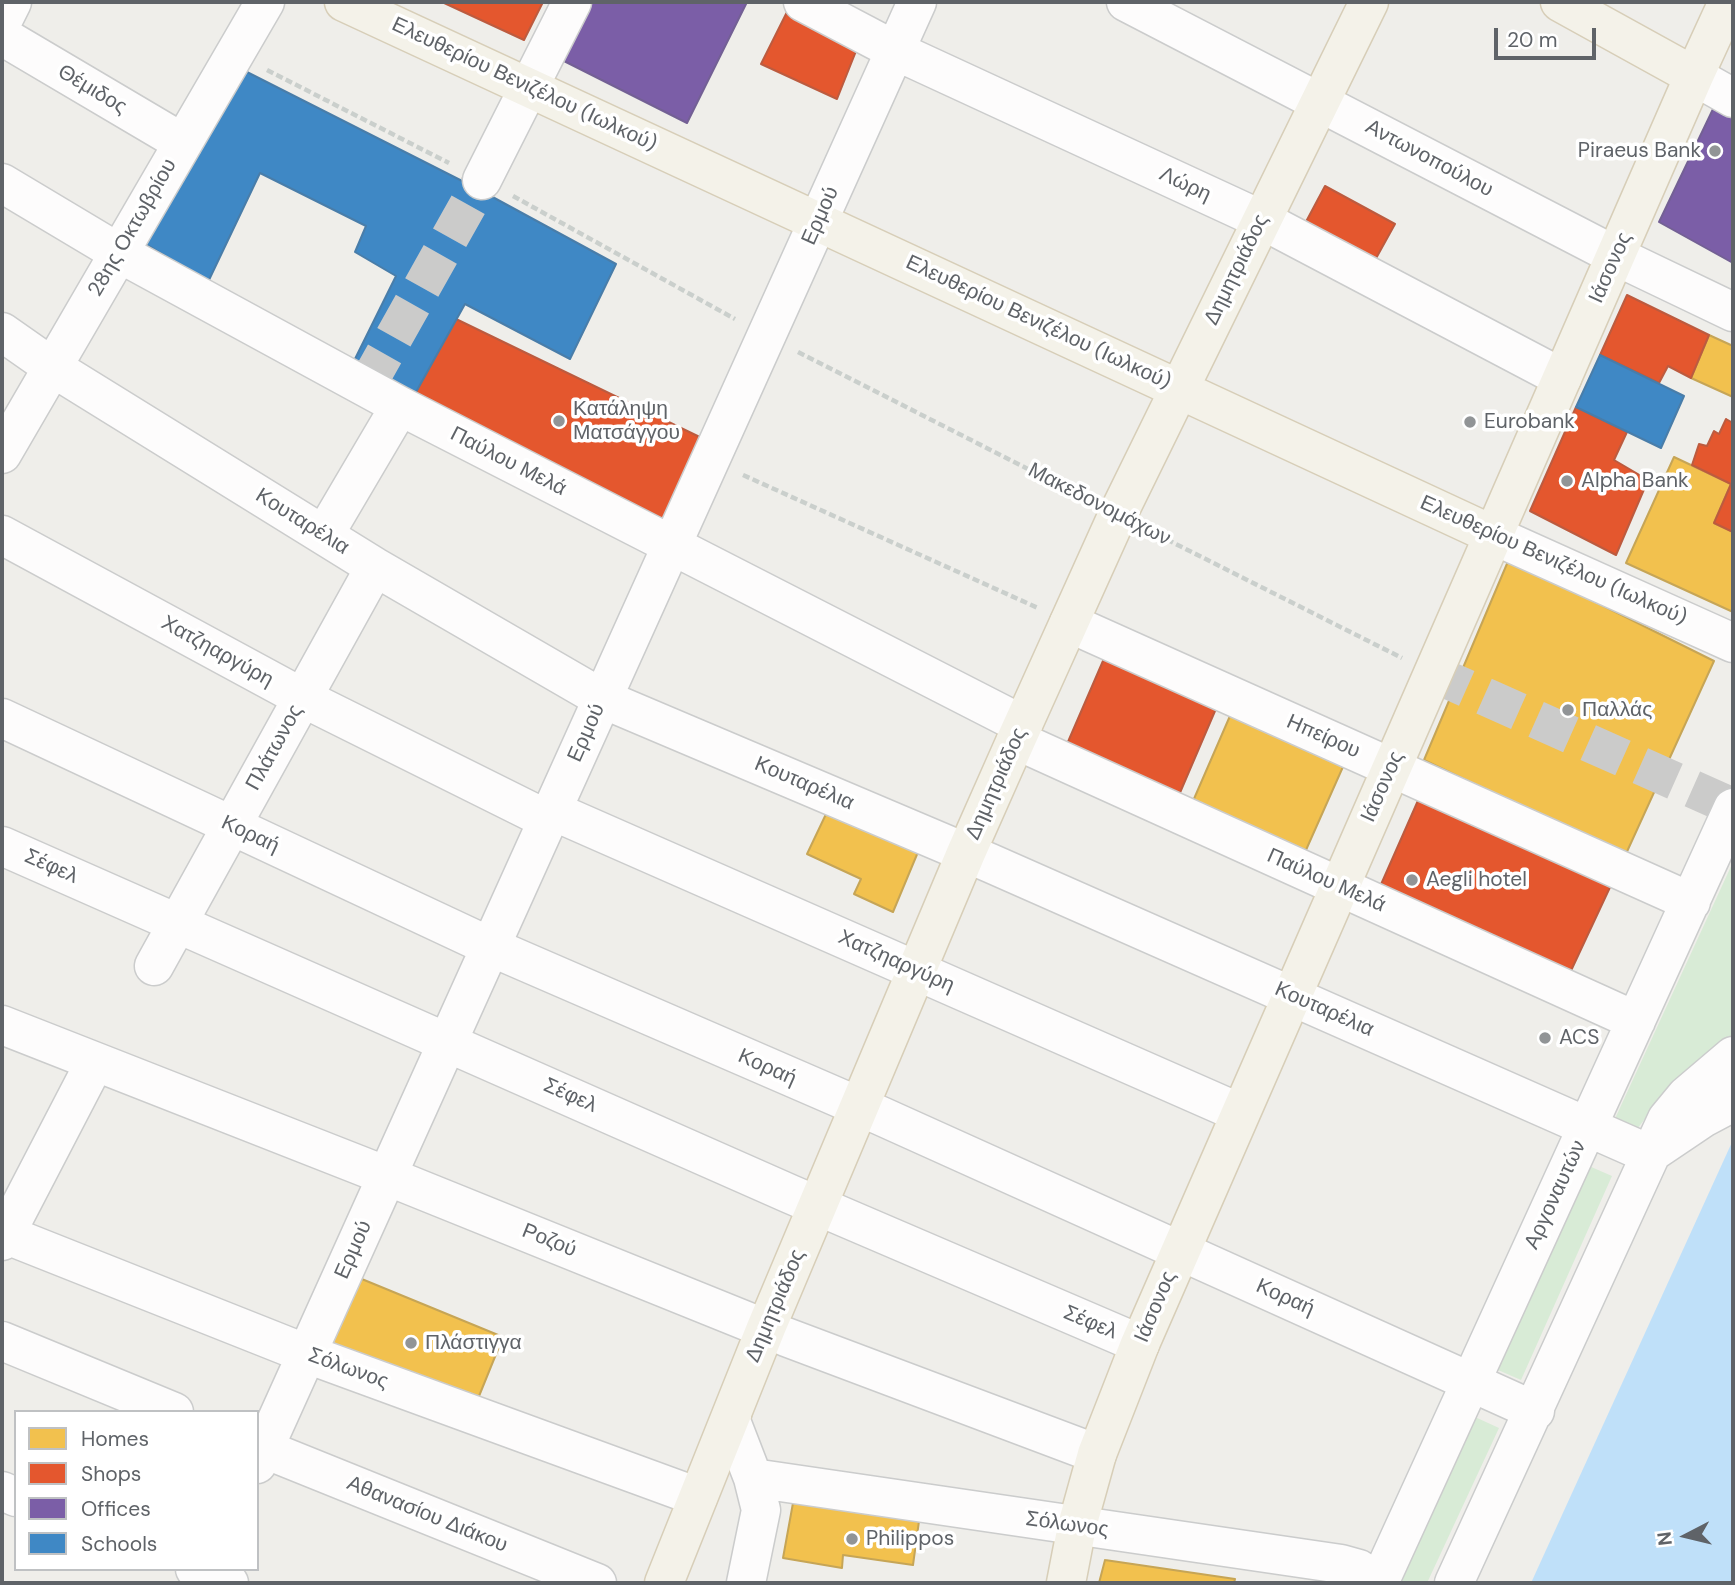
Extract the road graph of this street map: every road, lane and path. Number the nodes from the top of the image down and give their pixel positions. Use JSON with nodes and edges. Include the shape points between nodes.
{"nodes":[{"id":1,"x":12,"y":2,"type":"edge"},
{"id":2,"x":265,"y":2,"type":"edge"},
{"id":3,"x":344,"y":2,"type":"edge"},
{"id":4,"x":572,"y":2,"type":"edge"},
{"id":5,"x":803,"y":2,"type":"edge"},
{"id":6,"x":918,"y":2,"type":"edge"},
{"id":7,"x":1126,"y":2,"type":"edge"},
{"id":8,"x":1369,"y":2,"type":"edge"},
{"id":9,"x":1560,"y":2,"type":"edge"},
{"id":10,"x":1728,"y":2,"type":"edge"},
{"id":11,"x":2,"y":22,"type":"edge"},
{"id":12,"x":2,"y":36,"type":"edge"},
{"id":13,"x":895,"y":51,"type":"junction"},
{"id":14,"x":1694,"y":76,"type":"junction"},
{"id":15,"x":529,"y":88,"type":"junction"},
{"id":16,"x":1733,"y":98,"type":"edge"},
{"id":17,"x":1320,"y":102,"type":"junction"},
{"id":18,"x":183,"y":143,"type":"junction"},
{"id":19,"x":482,"y":180,"type":"tunnel mouth"},
{"id":20,"x":2,"y":183,"type":"edge"},
{"id":21,"x":1262,"y":220,"type":"junction"},
{"id":22,"x":818,"y":221,"type":"junction"},
{"id":23,"x":119,"y":253,"type":"junction"},
{"id":24,"x":1616,"y":256,"type":"junction"},
{"id":25,"x":1733,"y":312,"type":"edge"},
{"id":26,"x":2,"y":332,"type":"edge"},
{"id":27,"x":766,"y":336,"type":"junction"},
{"id":28,"x":52,"y":367,"type":"junction"},
{"id":29,"x":1562,"y":378,"type":"junction"},
{"id":30,"x":1179,"y":389,"type":"junction"},
{"id":31,"x":400,"y":406,"type":"junction"},
{"id":32,"x":2,"y":454,"type":"edge"},
{"id":33,"x":711,"y":460,"type":"junction"},
{"id":34,"x":1118,"y":514,"type":"junction"},
{"id":35,"x":2,"y":535,"type":"edge"},
{"id":36,"x":324,"y":535,"type":"junction"},
{"id":37,"x":1493,"y":535,"type":"junction"},
{"id":38,"x":672,"y":547,"type":"junction"},
{"id":39,"x":375,"y":567,"type":"junction"},
{"id":40,"x":1069,"y":623,"type":"junction"},
{"id":41,"x":1733,"y":643,"type":"edge"},
{"id":42,"x":1432,"y":673,"type":"junction"},
{"id":43,"x":303,"y":698,"type":"junction"},
{"id":44,"x":603,"y":699,"type":"junction"},
{"id":45,"x":2,"y":718,"type":"edge"},
{"id":46,"x":1020,"y":733,"type":"junction"},
{"id":47,"x":1391,"y":767,"type":"junction"},
{"id":48,"x":1733,"y":808,"type":"edge"},
{"id":49,"x":550,"y":815,"type":"junction"},
{"id":50,"x":232,"y":826,"type":"junction"},
{"id":51,"x":2,"y":846,"type":"edge"},
{"id":52,"x":966,"y":853,"type":"junction"},
{"id":53,"x":1339,"y":886,"type":"junction"},
{"id":54,"x":1691,"y":902,"type":"junction"},
{"id":55,"x":178,"y":923,"type":"junction"},
{"id":56,"x":491,"y":947,"type":"junction"},
{"id":57,"x":154,"y":966,"type":"dead end"},
{"id":58,"x":917,"y":970,"type":"junction"},
{"id":59,"x":1291,"y":996,"type":"junction"},
{"id":60,"x":1636,"y":1021,"type":"junction"},
{"id":61,"x":2,"y":1026,"type":"edge"},
{"id":62,"x":448,"y":1042,"type":"junction"},
{"id":63,"x":1733,"y":1056,"type":"edge"},
{"id":64,"x":96,"y":1062,"type":"junction"},
{"id":65,"x":1733,"y":1102,"type":"edge"},
{"id":66,"x":860,"y":1107,"type":"junction"},
{"id":67,"x":1240,"y":1113,"type":"junction"},
{"id":68,"x":1587,"y":1126,"type":"junction"},
{"id":69,"x":1649,"y":1154,"type":"junction"},
{"id":70,"x":387,"y":1176,"type":"junction"},
{"id":71,"x":818,"y":1206,"type":"junction"},
{"id":72,"x":3,"y":1236,"type":"edge"},
{"id":73,"x":1181,"y":1250,"type":"junction"},
{"id":74,"x":766,"y":1328,"type":"junction"},
{"id":75,"x":2,"y":1341,"type":"edge"},
{"id":76,"x":1140,"y":1344,"type":"junction"},
{"id":77,"x":307,"y":1354,"type":"junction"},
{"id":78,"x":1471,"y":1382,"type":"junction"},
{"id":79,"x":169,"y":1410,"type":"edge"},
{"id":80,"x":1535,"y":1411,"type":"junction"},
{"id":81,"x":732,"y":1415,"type":"junction"},
{"id":82,"x":260,"y":1453,"type":"edge"},
{"id":83,"x":1097,"y":1454,"type":"junction"},
{"id":84,"x":753,"y":1478,"type":"junction"},
{"id":85,"x":698,"y":1497,"type":"junction"},
{"id":86,"x":1077,"y":1526,"type":"junction"},
{"id":87,"x":597,"y":1583,"type":"edge"},
{"id":88,"x":664,"y":1583,"type":"edge"},
{"id":89,"x":747,"y":1583,"type":"edge"},
{"id":90,"x":1066,"y":1583,"type":"edge"},
{"id":91,"x":1373,"y":1583,"type":"edge"},
{"id":92,"x":1379,"y":1583,"type":"edge"},
{"id":93,"x":1454,"y":1583,"type":"edge"}],
"edges":[{"from":1,"to":11,"type":"street"},
{"from":2,"to":18,"type":"street","name":"28ης Οκτωβρίου"},
{"from":3,"to":15,"type":"main road","name":"Ελευθερίου Βενιζέλου (Ιωλκού)"},
{"from":4,"to":15,"type":"street"},
{"from":5,"to":13,"type":"street","name":"Λώρη"},
{"from":6,"to":13,"type":"street","name":"Ερμού"},
{"from":7,"to":17,"type":"street","name":"Αντωνοπούλου"},
{"from":8,"to":17,"type":"main road","name":"Δημητριάδος"},
{"from":9,"to":14,"type":"main road"},
{"from":10,"to":14,"type":"main road","name":"Ιάσονος"},
{"from":12,"to":18,"type":"street","name":"Θέμιδος"},
{"from":13,"to":21,"type":"street","name":"Λώρη"},
{"from":13,"to":22,"type":"street","name":"Ερμού"},
{"from":14,"to":16,"type":"street"},
{"from":14,"to":24,"type":"main road","name":"Ιάσονος"},
{"from":15,"to":19,"type":"street"},
{"from":15,"to":22,"type":"main road","name":"Ελευθερίου Βενιζέλου (Ιωλκού)"},
{"from":17,"to":21,"type":"main road","name":"Δημητριάδος"},
{"from":17,"to":24,"type":"street","name":"Αντωνοπούλου"},
{"from":18,"to":23,"type":"street","name":"28ης Οκτωβρίου"},
{"from":20,"to":23,"type":"street","name":"Παύλου Μελά"},
{"from":21,"to":29,"type":"street","name":"Λώρη"},
{"from":21,"to":30,"type":"main road","name":"Δημητριάδος"},
{"from":22,"to":27,"type":"street","name":"Ερμού"},
{"from":22,"to":30,"type":"main road","name":"Ελευθερίου Βενιζέλου (Ιωλκού)"},
{"from":23,"to":28,"type":"street","name":"28ης Οκτωβρίου"},
{"from":23,"to":31,"type":"street","name":"Παύλου Μελά"},
{"from":24,"to":25,"type":"street","name":"Αντωνοπούλου"},
{"from":24,"to":29,"type":"main road","name":"Ιάσονος"},
{"from":26,"to":28,"type":"street","name":"Κουταρέλια"},
{"from":27,"to":33,"type":"street","name":"Ερμού"},
{"from":27,"to":34,"type":"path","name":"Μακεδονομάχων"},
{"from":28,"to":32,"type":"street","name":"28ης Οκτωβρίου"},
{"from":28,"to":36,"type":"street","name":"Κουταρέλια"},
{"from":29,"to":37,"type":"main road","name":"Ιάσονος"},
{"from":30,"to":34,"type":"main road","name":"Δημητριάδος"},
{"from":30,"to":37,"type":"main road","name":"Ελευθερίου Βενιζέλου (Ιωλκού)"},
{"from":31,"to":36,"type":"street"},
{"from":31,"to":38,"type":"street","name":"Παύλου Μελά"},
{"from":33,"to":38,"type":"street","name":"Ερμού"},
{"from":33,"to":40,"type":"path"},
{"from":34,"to":40,"type":"main road","name":"Δημητριάδος"},
{"from":34,"to":42,"type":"path","name":"Μακεδονομάχων"},
{"from":35,"to":43,"type":"street","name":"Χατζηαργύρη"},
{"from":36,"to":39,"type":"street","name":"Κουταρέλια"},
{"from":37,"to":41,"type":"street","name":"Ελευθερίου Βενιζέλου (Ιωλκού)"},
{"from":37,"to":42,"type":"main road","name":"Ιάσονος"},
{"from":38,"to":44,"type":"street","name":"Ερμού"},
{"from":38,"to":46,"type":"street","name":"Παύλου Μελά"},
{"from":39,"to":43,"type":"street","name":"Πλάτωνος"},
{"from":39,"to":44,"type":"street","name":"Κουταρέλια"},
{"from":40,"to":46,"type":"main road","name":"Δημητριάδος"},
{"from":40,"to":47,"type":"street","name":"Ηπείρου"},
{"from":42,"to":47,"type":"main road","name":"Ιάσονος"},
{"from":43,"to":49,"type":"street","name":"Χατζηαργύρη"},
{"from":43,"to":50,"type":"street","name":"Πλάτωνος"},
{"from":44,"to":49,"type":"street","name":"Ερμού"},
{"from":44,"to":52,"type":"street","name":"Κουταρέλια"},
{"from":45,"to":50,"type":"street","name":"Κοραή"},
{"from":46,"to":52,"type":"main road","name":"Δημητριάδος"},
{"from":46,"to":53,"type":"street","name":"Παύλου Μελά"},
{"from":47,"to":53,"type":"main road","name":"Ιάσονος"},
{"from":47,"to":54,"type":"street","name":"Ηπείρου"},
{"from":48,"to":54,"type":"street","name":"Αργοναυτών"},
{"from":49,"to":56,"type":"street","name":"Ερμού"},
{"from":49,"to":58,"type":"street","name":"Χατζηαργύρη"},
{"from":50,"to":55,"type":"street","name":"Πλάτωνος"},
{"from":50,"to":56,"type":"street","name":"Κοραή"},
{"from":51,"to":55,"type":"street","name":"Σέφελ"},
{"from":52,"to":58,"type":"main road","name":"Δημητριάδος"},
{"from":52,"to":59,"type":"street","name":"Κουταρέλια"},
{"from":53,"to":59,"type":"main road","name":"Ιάσονος"},
{"from":53,"to":60,"type":"street","name":"Παύλου Μελά"},
{"from":54,"to":60,"type":"street","name":"Αργοναυτών"},
{"from":55,"to":57,"type":"street","name":"Πλάτωνος"},
{"from":55,"to":62,"type":"street","name":"Σέφελ"},
{"from":56,"to":62,"type":"street","name":"Ερμού"},
{"from":56,"to":66,"type":"street","name":"Κοραή"},
{"from":58,"to":66,"type":"main road","name":"Δημητριάδος"},
{"from":58,"to":67,"type":"street","name":"Χατζηαργύρη"},
{"from":59,"to":67,"type":"main road","name":"Ιάσονος"},
{"from":59,"to":68,"type":"street","name":"Κουταρέλια"},
{"from":60,"to":68,"type":"street","name":"Αργοναυτών"},
{"from":61,"to":64,"type":"street","name":"Ροζού"},
{"from":62,"to":70,"type":"street","name":"Ερμού"},
{"from":62,"to":71,"type":"street","name":"Σέφελ"},
{"from":63,"to":69,"type":"street","via":[[1676,1106]]},
{"from":64,"to":70,"type":"street","name":"Ροζού"},
{"from":64,"to":72,"type":"street"},
{"from":65,"to":69,"type":"street"},
{"from":66,"to":71,"type":"main road","name":"Δημητριάδος"},
{"from":66,"to":73,"type":"street","name":"Κοραή"},
{"from":67,"to":73,"type":"main road","name":"Ιάσονος"},
{"from":68,"to":69,"type":"street","name":"Κουταρέλια"},
{"from":68,"to":78,"type":"street","name":"Αργοναυτών"},
{"from":69,"to":80,"type":"street"},
{"from":70,"to":74,"type":"street","name":"Ροζού"},
{"from":70,"to":77,"type":"street","name":"Ερμού"},
{"from":71,"to":74,"type":"main road","name":"Δημητριάδος"},
{"from":71,"to":76,"type":"street","name":"Σέφελ"},
{"from":72,"to":77,"type":"street","name":"Σόλωνος"},
{"from":73,"to":76,"type":"main road","name":"Ιάσονος"},
{"from":73,"to":78,"type":"street","name":"Κοραή"},
{"from":74,"to":81,"type":"main road","name":"Δημητριάδος"},
{"from":74,"to":83,"type":"street","name":"Ροζού"},
{"from":75,"to":79,"type":"street"},
{"from":76,"to":83,"type":"main road","name":"Ιάσονος"},
{"from":77,"to":82,"type":"street","name":"Ερμού"},
{"from":77,"to":85,"type":"street","name":"Σόλωνος"},
{"from":78,"to":80,"type":"street","name":"Κοραή"},
{"from":78,"to":92,"type":"street","name":"Αργοναυτών"},
{"from":80,"to":93,"type":"street"},
{"from":81,"to":84,"type":"street"},
{"from":81,"to":85,"type":"main road","name":"Δημητριάδος"},
{"from":82,"to":87,"type":"street","name":"Αθανασίου Διάκου"},
{"from":83,"to":86,"type":"main road","name":"Ιάσονος"},
{"from":84,"to":86,"type":"street","name":"Σόλωνος"},
{"from":84,"to":89,"type":"street","via":[[761,1517]]},
{"from":85,"to":88,"type":"main road","name":"Δημητριάδος"},
{"from":86,"to":90,"type":"main road","name":"Ιάσονος"},
{"from":86,"to":91,"type":"street","name":"Σόλωνος","via":[[1341,1564],[1359,1569]]}]}
